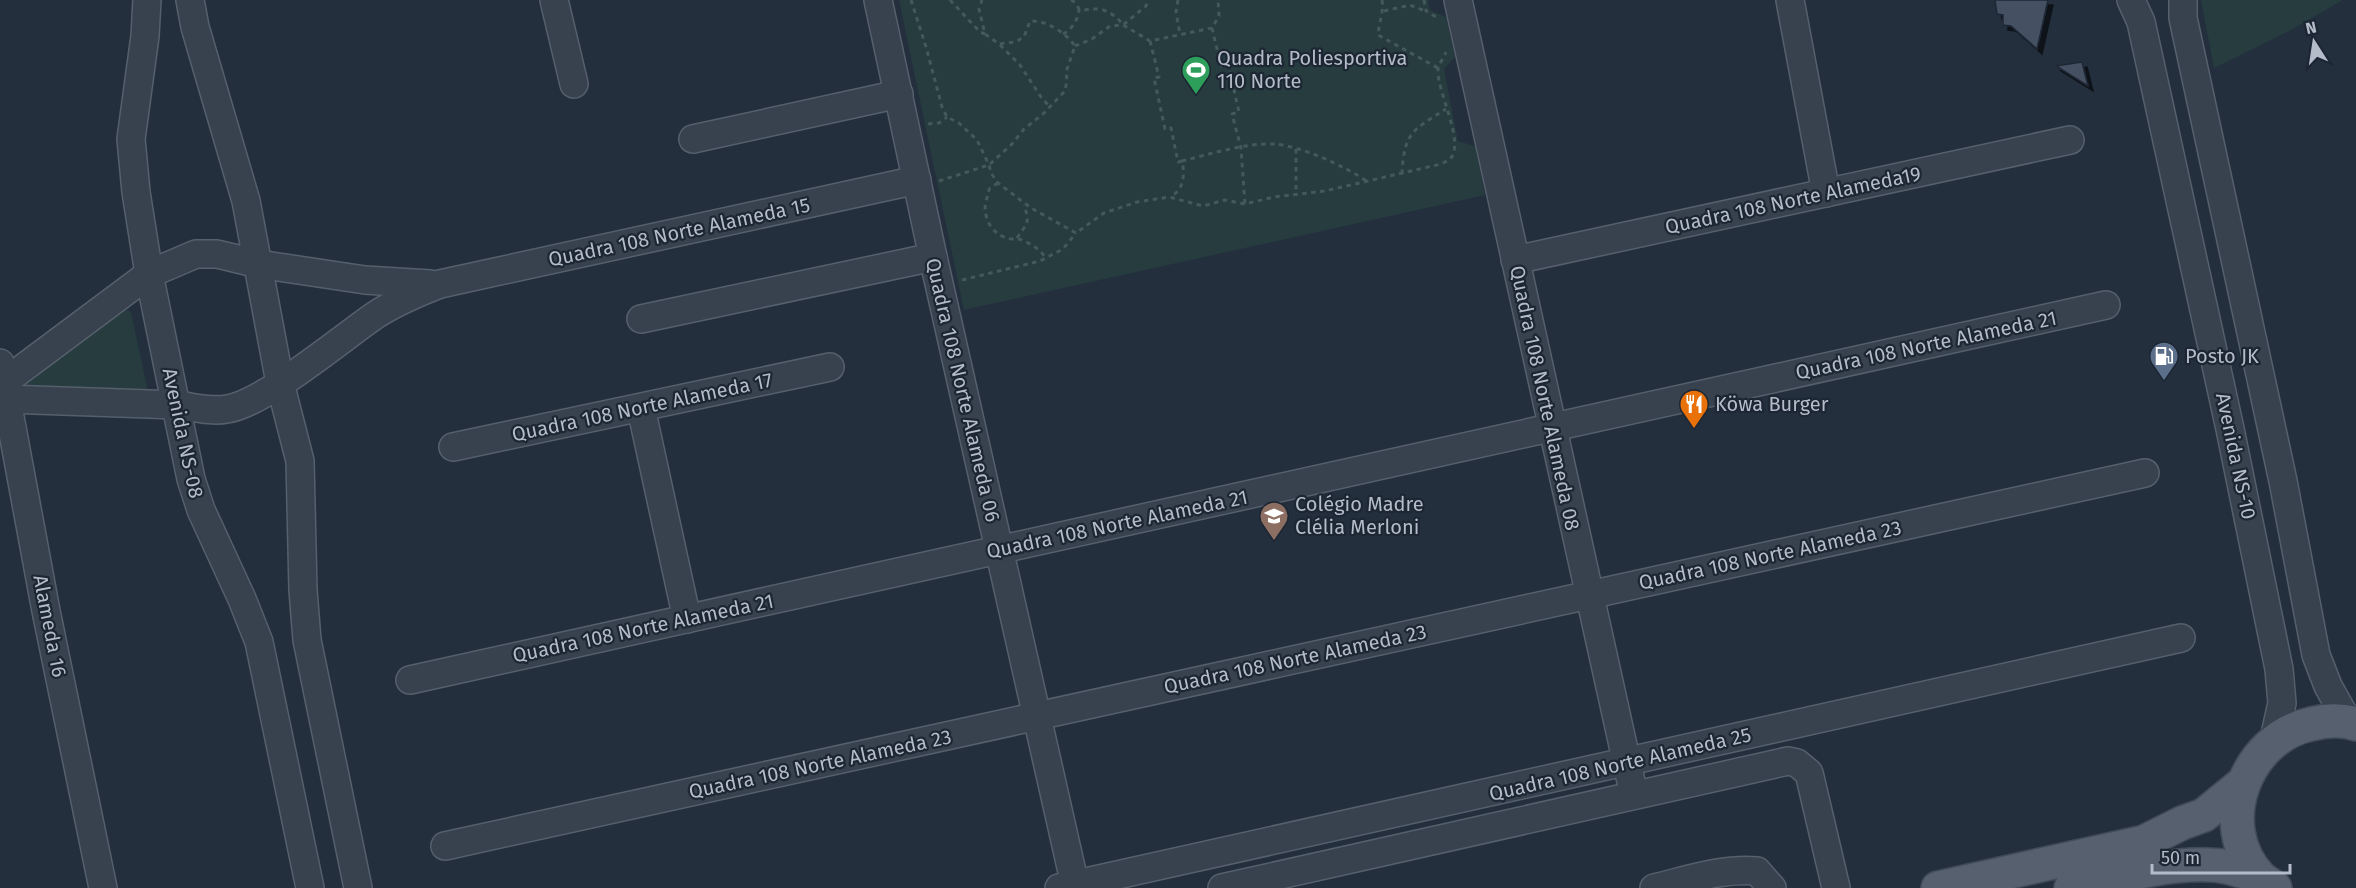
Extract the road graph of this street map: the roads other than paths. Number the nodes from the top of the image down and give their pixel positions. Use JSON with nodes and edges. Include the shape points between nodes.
{"nodes":[{"id":1,"x":147,"y":0,"type":"edge"},
{"id":2,"x":190,"y":0,"type":"edge"},
{"id":3,"x":554,"y":0,"type":"edge"},
{"id":4,"x":878,"y":0,"type":"edge"},
{"id":5,"x":1458,"y":0,"type":"edge"},
{"id":6,"x":1790,"y":0,"type":"edge"},
{"id":7,"x":2131,"y":0,"type":"edge"},
{"id":8,"x":2183,"y":0,"type":"edge"},
{"id":9,"x":574,"y":84,"type":"dead end"},
{"id":10,"x":899,"y":94,"type":"junction"},
{"id":11,"x":693,"y":139,"type":"dead end"},
{"id":12,"x":2070,"y":140,"type":"dead end"},
{"id":13,"x":927,"y":181,"type":"junction"},
{"id":14,"x":1826,"y":194,"type":"junction"},
{"id":15,"x":933,"y":257,"type":"junction"},
{"id":16,"x":1515,"y":260,"type":"junction"},
{"id":17,"x":258,"y":264,"type":"junction"},
{"id":18,"x":149,"y":274,"type":"junction"},
{"id":19,"x":440,"y":284,"type":"junction"},
{"id":20,"x":2106,"y":305,"type":"dead end"},
{"id":21,"x":641,"y":320,"type":"dead end"},
{"id":22,"x":830,"y":367,"type":"dead end"},
{"id":23,"x":280,"y":383,"type":"junction"},
{"id":24,"x":3,"y":385,"type":"edge"},
{"id":25,"x":177,"y":405,"type":"junction"},
{"id":26,"x":641,"y":408,"type":"junction"},
{"id":27,"x":1551,"y":427,"type":"junction"},
{"id":28,"x":453,"y":447,"type":"dead end"},
{"id":29,"x":2145,"y":473,"type":"dead end"},
{"id":30,"x":1000,"y":550,"type":"junction"},
{"id":31,"x":1589,"y":595,"type":"junction"},
{"id":32,"x":687,"y":619,"type":"junction"},
{"id":33,"x":2181,"y":638,"type":"dead end"},
{"id":34,"x":410,"y":680,"type":"dead end"},
{"id":35,"x":1036,"y":716,"type":"junction"},
{"id":36,"x":2352,"y":723,"type":"edge"},
{"id":37,"x":2274,"y":739,"type":"junction"},
{"id":38,"x":1626,"y":763,"type":"junction"},
{"id":39,"x":2242,"y":784,"type":"junction"},
{"id":40,"x":1634,"y":795,"type":"junction"},
{"id":41,"x":445,"y":846,"type":"dead end"},
{"id":42,"x":2267,"y":882,"type":"edge"},
{"id":43,"x":1067,"y":886,"type":"edge"},
{"id":44,"x":103,"y":888,"type":"edge"},
{"id":45,"x":310,"y":888,"type":"edge"},
{"id":46,"x":358,"y":888,"type":"edge"},
{"id":47,"x":1222,"y":888,"type":"edge"},
{"id":48,"x":1654,"y":888,"type":"edge"},
{"id":49,"x":1772,"y":888,"type":"edge"},
{"id":50,"x":1836,"y":888,"type":"edge"},
{"id":51,"x":1938,"y":888,"type":"edge"},
{"id":52,"x":2071,"y":888,"type":"edge"}],
"edges":[{"from":1,"to":18,"type":"street","name":"Avenida NS-08","via":[[131,139]]},
{"from":2,"to":17,"type":"street","via":[[246,201]]},
{"from":3,"to":9,"type":"street"},
{"from":4,"to":10,"type":"street","name":"Quadra 108 Norte Alameda 06"},
{"from":5,"to":16,"type":"street","name":"Quadra 108 Norte Alameda 08"},
{"from":6,"to":14,"type":"street"},
{"from":7,"to":37,"type":"street","name":"Avenida NS-10","via":[[2141,22],[2279,669],[2283,703]]},
{"from":8,"to":36,"type":"street","name":"Avenida NS-10","via":[[2183,18],[2316,655],[2328,686]]},
{"from":10,"to":11,"type":"street"},
{"from":10,"to":13,"type":"street","name":"Quadra 108 Norte Alameda 06"},
{"from":12,"to":14,"type":"street","name":"Quadra 108 Norte Alameda19"},
{"from":13,"to":15,"type":"street","name":"Quadra 108 Norte Alameda 06"},
{"from":13,"to":19,"type":"street","name":"Quadra 108 Norte Alameda 15"},
{"from":14,"to":16,"type":"street","name":"Quadra 108 Norte Alameda19"},
{"from":15,"to":21,"type":"street"},
{"from":15,"to":30,"type":"street","name":"Quadra 108 Norte Alameda 06"},
{"from":16,"to":27,"type":"street","name":"Quadra 108 Norte Alameda 08"},
{"from":17,"to":18,"type":"street","via":[[217,254],[196,254]]},
{"from":17,"to":19,"type":"street","via":[[365,280]]},
{"from":17,"to":23,"type":"street"},
{"from":18,"to":24,"type":"street"},
{"from":18,"to":25,"type":"street","name":"Avenida NS-08"},
{"from":19,"to":23,"type":"street","via":[[377,314]]},
{"from":20,"to":27,"type":"street","name":"Quadra 108 Norte Alameda 21"},
{"from":22,"to":26,"type":"street","name":"Quadra 108 Norte Alameda 17"},
{"from":23,"to":25,"type":"street","via":[[255,399],[228,409]]},
{"from":23,"to":46,"type":"street","via":[[300,461],[307,640]]},
{"from":24,"to":25,"type":"street"},
{"from":24,"to":44,"type":"street","name":"Alameda 16"},
{"from":25,"to":45,"type":"street","name":"Avenida NS-08","via":[[201,510],[259,642]]},
{"from":26,"to":28,"type":"street","name":"Quadra 108 Norte Alameda 17"},
{"from":26,"to":32,"type":"street"},
{"from":27,"to":30,"type":"street","name":"Quadra 108 Norte Alameda 21"},
{"from":27,"to":31,"type":"street","name":"Quadra 108 Norte Alameda 08"},
{"from":29,"to":31,"type":"street","name":"Quadra 108 Norte Alameda 23"},
{"from":30,"to":32,"type":"street","name":"Quadra 108 Norte Alameda 21"},
{"from":30,"to":35,"type":"street","name":"Quadra 108 Norte Alameda 06"},
{"from":31,"to":35,"type":"street","name":"Quadra 108 Norte Alameda 23"},
{"from":31,"to":38,"type":"street","name":"Quadra 108 Norte Alameda 08"},
{"from":32,"to":34,"type":"street","name":"Quadra 108 Norte Alameda 21"},
{"from":33,"to":38,"type":"street","name":"Quadra 108 Norte Alameda 25"},
{"from":35,"to":41,"type":"street","name":"Quadra 108 Norte Alameda 23"},
{"from":35,"to":43,"type":"street","name":"Quadra 108 Norte Alameda 06"},
{"from":36,"to":37,"type":"main road","via":[[2324,721],[2300,726]]},
{"from":37,"to":39,"type":"main road","via":[[2251,766]]},
{"from":38,"to":40,"type":"street","name":"Quadra 108 Norte Alameda 08"},
{"from":38,"to":43,"type":"street","name":"Quadra 108 Norte Alameda 25"},
{"from":39,"to":42,"type":"main road","via":[[2237,808],[2239,833],[2246,856]]},
{"from":39,"to":51,"type":"main road","via":[[2204,815],[2144,842]]},
{"from":40,"to":47,"type":"street"},
{"from":40,"to":50,"type":"street","via":[[1797,763],[1809,773]]},
{"from":42,"to":52,"type":"main road","via":[[2222,866],[2188,866],[2157,868]]},
{"from":48,"to":49,"type":"street","via":[[1743,870],[1757,871]]}]}
